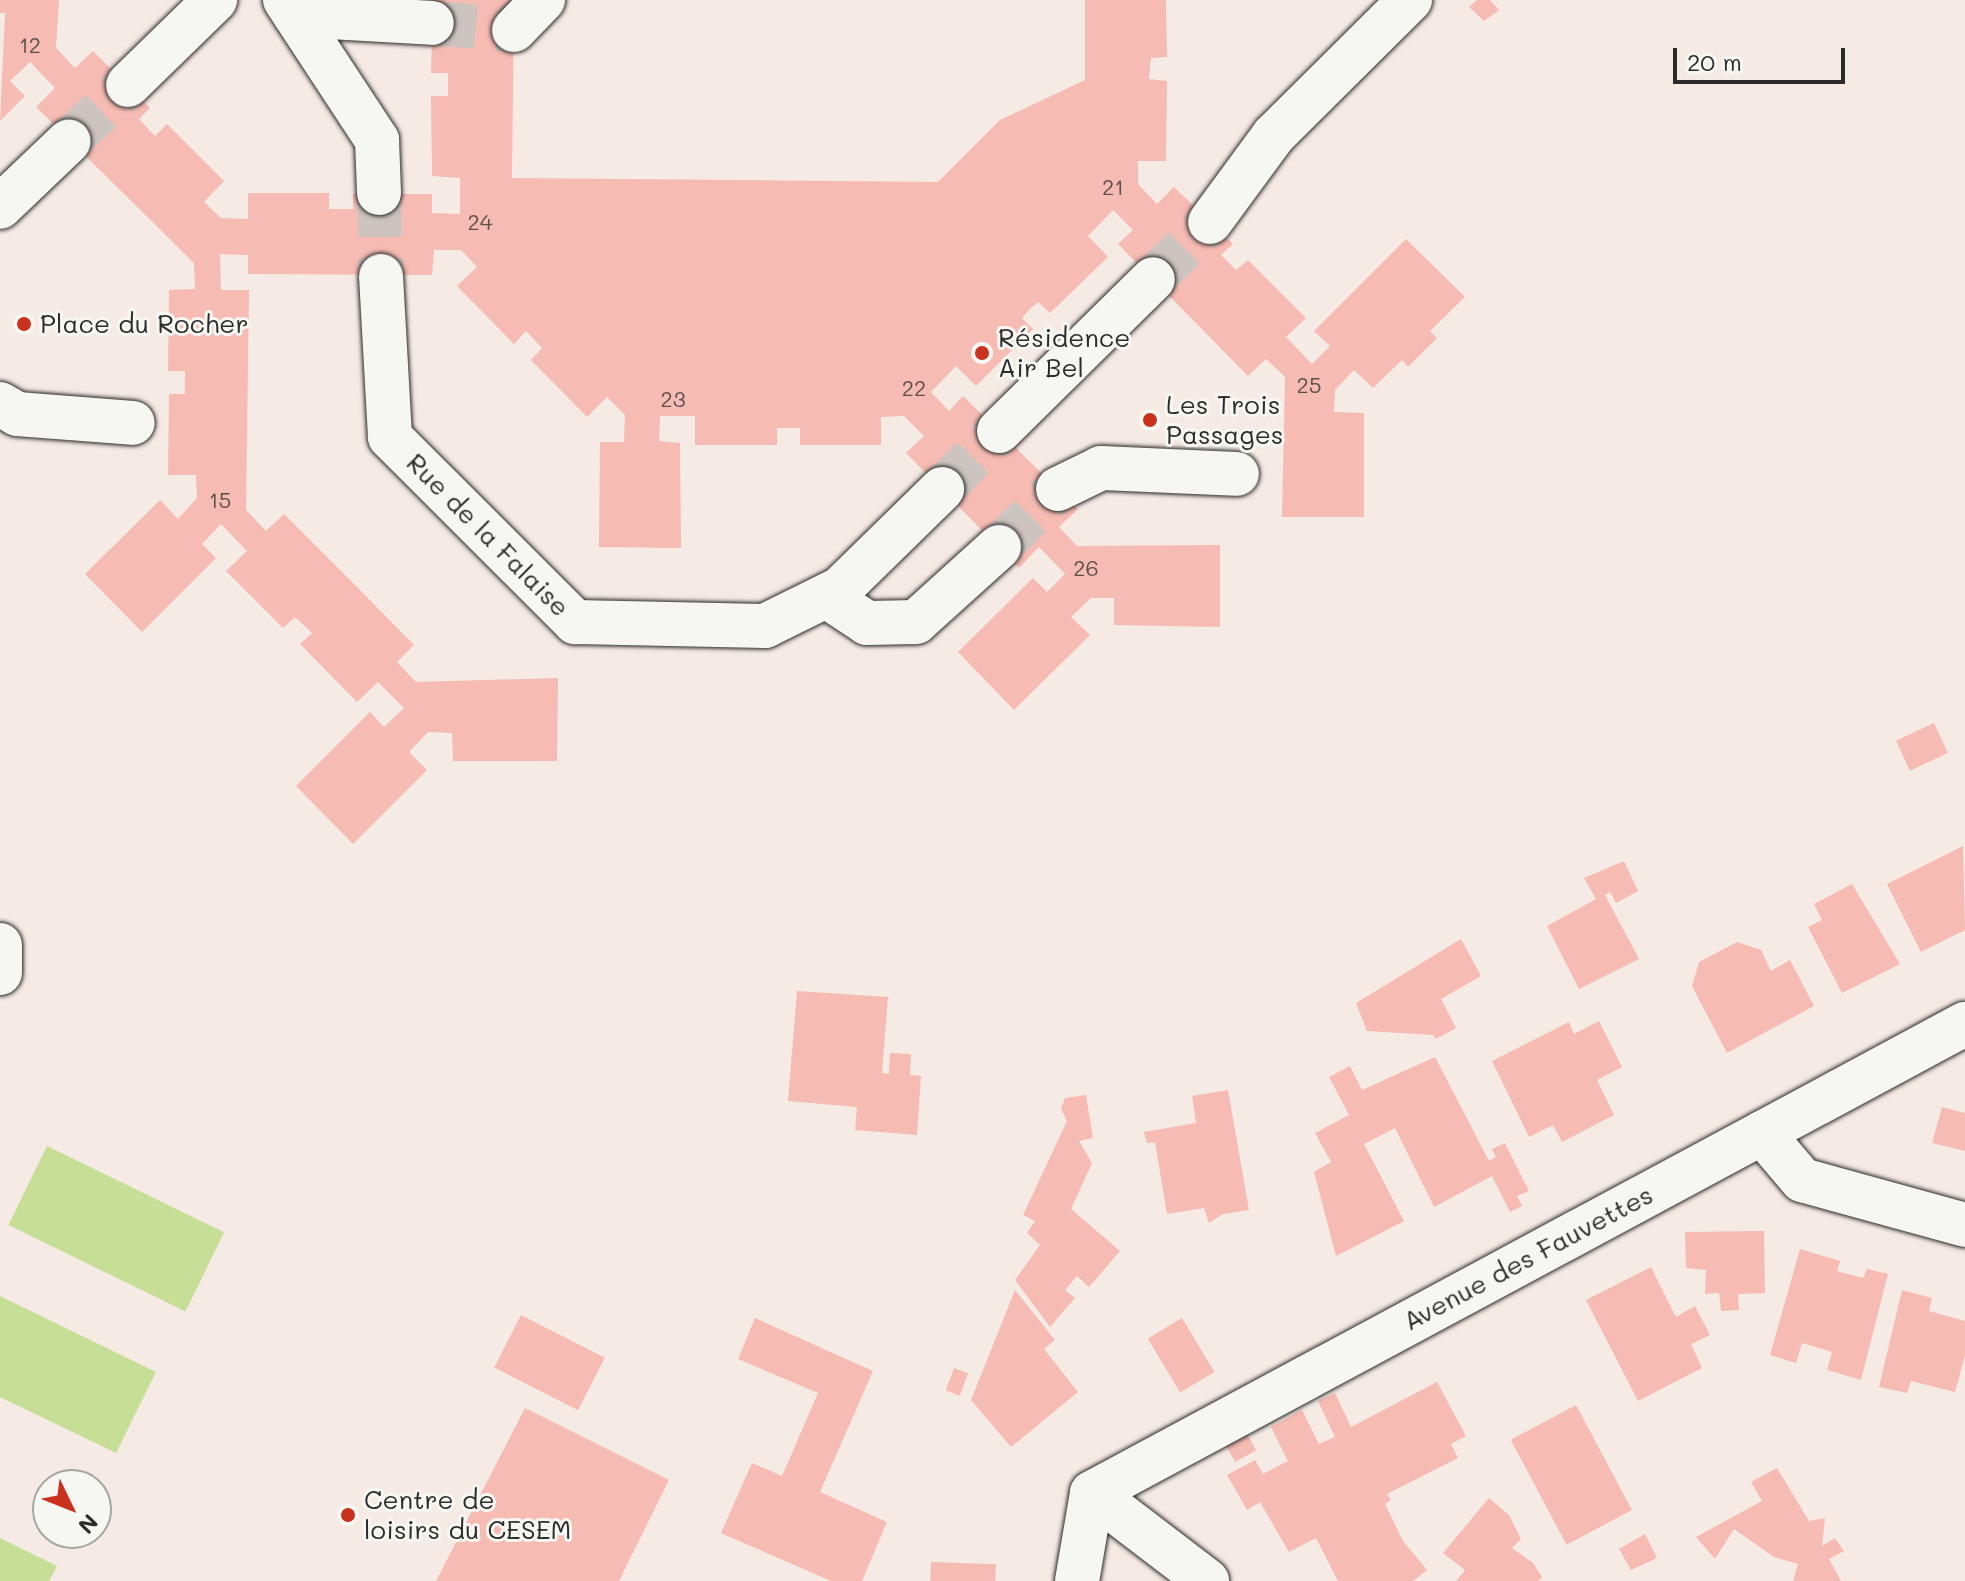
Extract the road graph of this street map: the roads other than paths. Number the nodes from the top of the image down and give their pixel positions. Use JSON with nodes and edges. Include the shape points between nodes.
{"nodes":[{"id":1,"x":215,"y":0,"type":"edge"},
{"id":2,"x":1410,"y":0,"type":"edge"},
{"id":3,"x":290,"y":7,"type":"edge"},
{"id":4,"x":432,"y":23,"type":"tunnel mouth"},
{"id":5,"x":128,"y":85,"type":"tunnel mouth"},
{"id":6,"x":69,"y":141,"type":"tunnel mouth"},
{"id":7,"x":379,"y":193,"type":"tunnel mouth"},
{"id":8,"x":0,"y":207,"type":"edge"},
{"id":9,"x":1210,"y":222,"type":"tunnel mouth"},
{"id":10,"x":381,"y":276,"type":"tunnel mouth"},
{"id":11,"x":1153,"y":279,"type":"tunnel mouth"},
{"id":12,"x":0,"y":404,"type":"edge"},
{"id":13,"x":133,"y":423,"type":"dead end"},
{"id":14,"x":999,"y":431,"type":"tunnel mouth"},
{"id":15,"x":1237,"y":474,"type":"dead end"},
{"id":16,"x":942,"y":489,"type":"tunnel mouth"},
{"id":17,"x":1058,"y":489,"type":"tunnel mouth"},
{"id":18,"x":999,"y":547,"type":"tunnel mouth"},
{"id":19,"x":826,"y":596,"type":"junction"},
{"id":20,"x":0,"y":945,"type":"edge"},
{"id":21,"x":0,"y":973,"type":"edge"},
{"id":22,"x":1965,"y":1024,"type":"edge"},
{"id":23,"x":1762,"y":1133,"type":"junction"},
{"id":24,"x":1965,"y":1225,"type":"edge"},
{"id":25,"x":1092,"y":1493,"type":"junction"},
{"id":26,"x":1077,"y":1581,"type":"edge"},
{"id":27,"x":1207,"y":1581,"type":"edge"}],
"edges":[{"from":1,"to":5,"type":"street"},
{"from":2,"to":9,"type":"street","via":[[1274,135]]},
{"from":3,"to":4,"type":"street"},
{"from":3,"to":7,"type":"street","via":[[377,140]]},
{"from":6,"to":8,"type":"street"},
{"from":10,"to":19,"type":"street","name":"Rue de la Falaise","via":[[390,437],[575,622],[765,626]]},
{"from":11,"to":14,"type":"street"},
{"from":12,"to":13,"type":"street","via":[[17,414]]},
{"from":15,"to":17,"type":"street","via":[[1101,468]]},
{"from":16,"to":19,"type":"street","name":"Rue de la Falaise","via":[[840,589]]},
{"from":18,"to":19,"type":"street","via":[[916,622],[867,623]]},
{"from":20,"to":21,"type":"street"},
{"from":22,"to":23,"type":"street","name":"Avenue des Fauvettes"},
{"from":23,"to":24,"type":"street","via":[[1802,1180]]},
{"from":23,"to":25,"type":"street","name":"Avenue des Fauvettes"},
{"from":25,"to":26,"type":"street"},
{"from":25,"to":27,"type":"street"}]}
